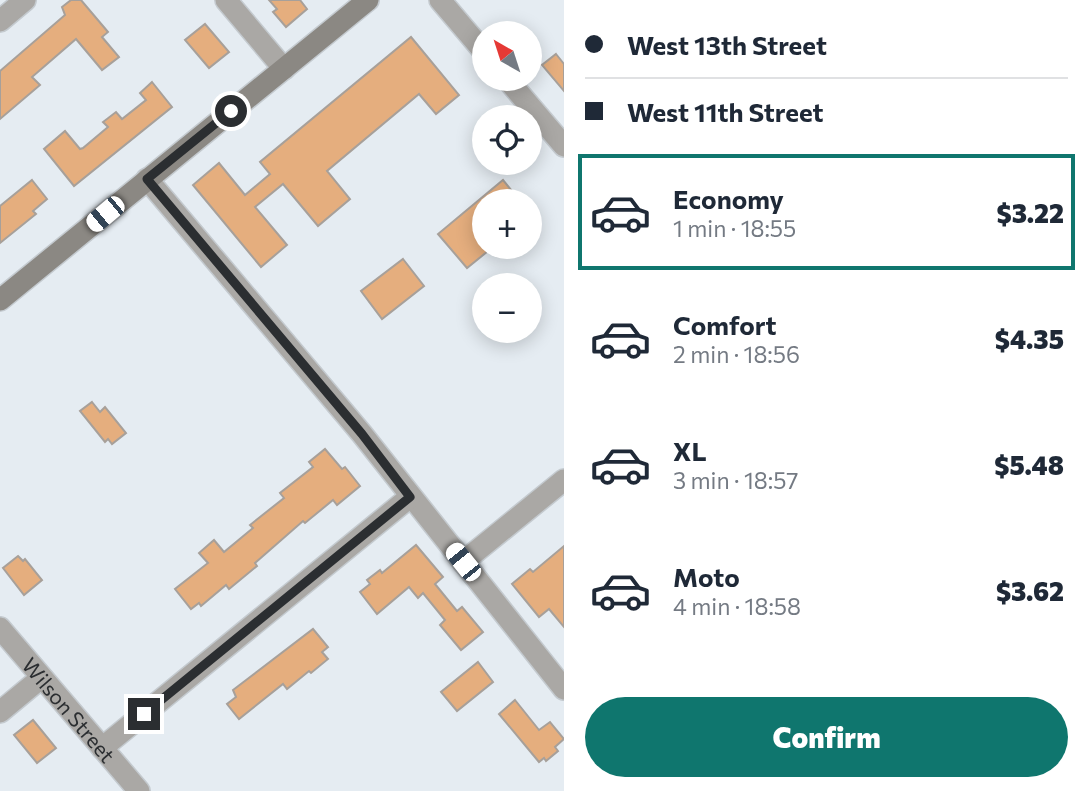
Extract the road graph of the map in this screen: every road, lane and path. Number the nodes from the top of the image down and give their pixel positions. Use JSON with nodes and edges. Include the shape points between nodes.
{"nodes":[{"id":1,"x":25,"y":0,"type":"edge"},
{"id":2,"x":226,"y":0,"type":"edge"},
{"id":3,"x":368,"y":0,"type":"edge"},
{"id":4,"x":440,"y":0,"type":"edge"},
{"id":5,"x":0,"y":21,"type":"edge"},
{"id":6,"x":472,"y":38,"type":"edge"},
{"id":7,"x":284,"y":69,"type":"junction"},
{"id":8,"x":517,"y":91,"type":"edge"},
{"id":9,"x":564,"y":146,"type":"edge"},
{"id":10,"x":147,"y":179,"type":"junction"},
{"id":11,"x":0,"y":300,"type":"edge"},
{"id":12,"x":564,"y":480,"type":"edge"},
{"id":13,"x":410,"y":497,"type":"junction"},
{"id":14,"x":463,"y":562,"type":"junction"},
{"id":15,"x":0,"y":628,"type":"edge"},
{"id":16,"x":41,"y":678,"type":"junction"},
{"id":17,"x":564,"y":689,"type":"edge"},
{"id":18,"x":0,"y":712,"type":"edge"},
{"id":19,"x":102,"y":748,"type":"junction"},
{"id":20,"x":139,"y":791,"type":"edge"}],
"edges":[{"from":1,"to":5,"type":"street"},
{"from":2,"to":7,"type":"street"},
{"from":3,"to":7,"type":"street"},
{"from":4,"to":6,"type":"street"},
{"from":7,"to":10,"type":"street"},
{"from":8,"to":9,"type":"street"},
{"from":10,"to":11,"type":"street"},
{"from":10,"to":13,"type":"street"},
{"from":12,"to":14,"type":"street"},
{"from":13,"to":14,"type":"street"},
{"from":13,"to":19,"type":"street"},
{"from":14,"to":17,"type":"street"},
{"from":15,"to":16,"type":"street","name":"Wilson Street"},
{"from":16,"to":18,"type":"street"},
{"from":16,"to":19,"type":"street","name":"Wilson Street"},
{"from":19,"to":20,"type":"street","name":"Wilson Street"}]}
